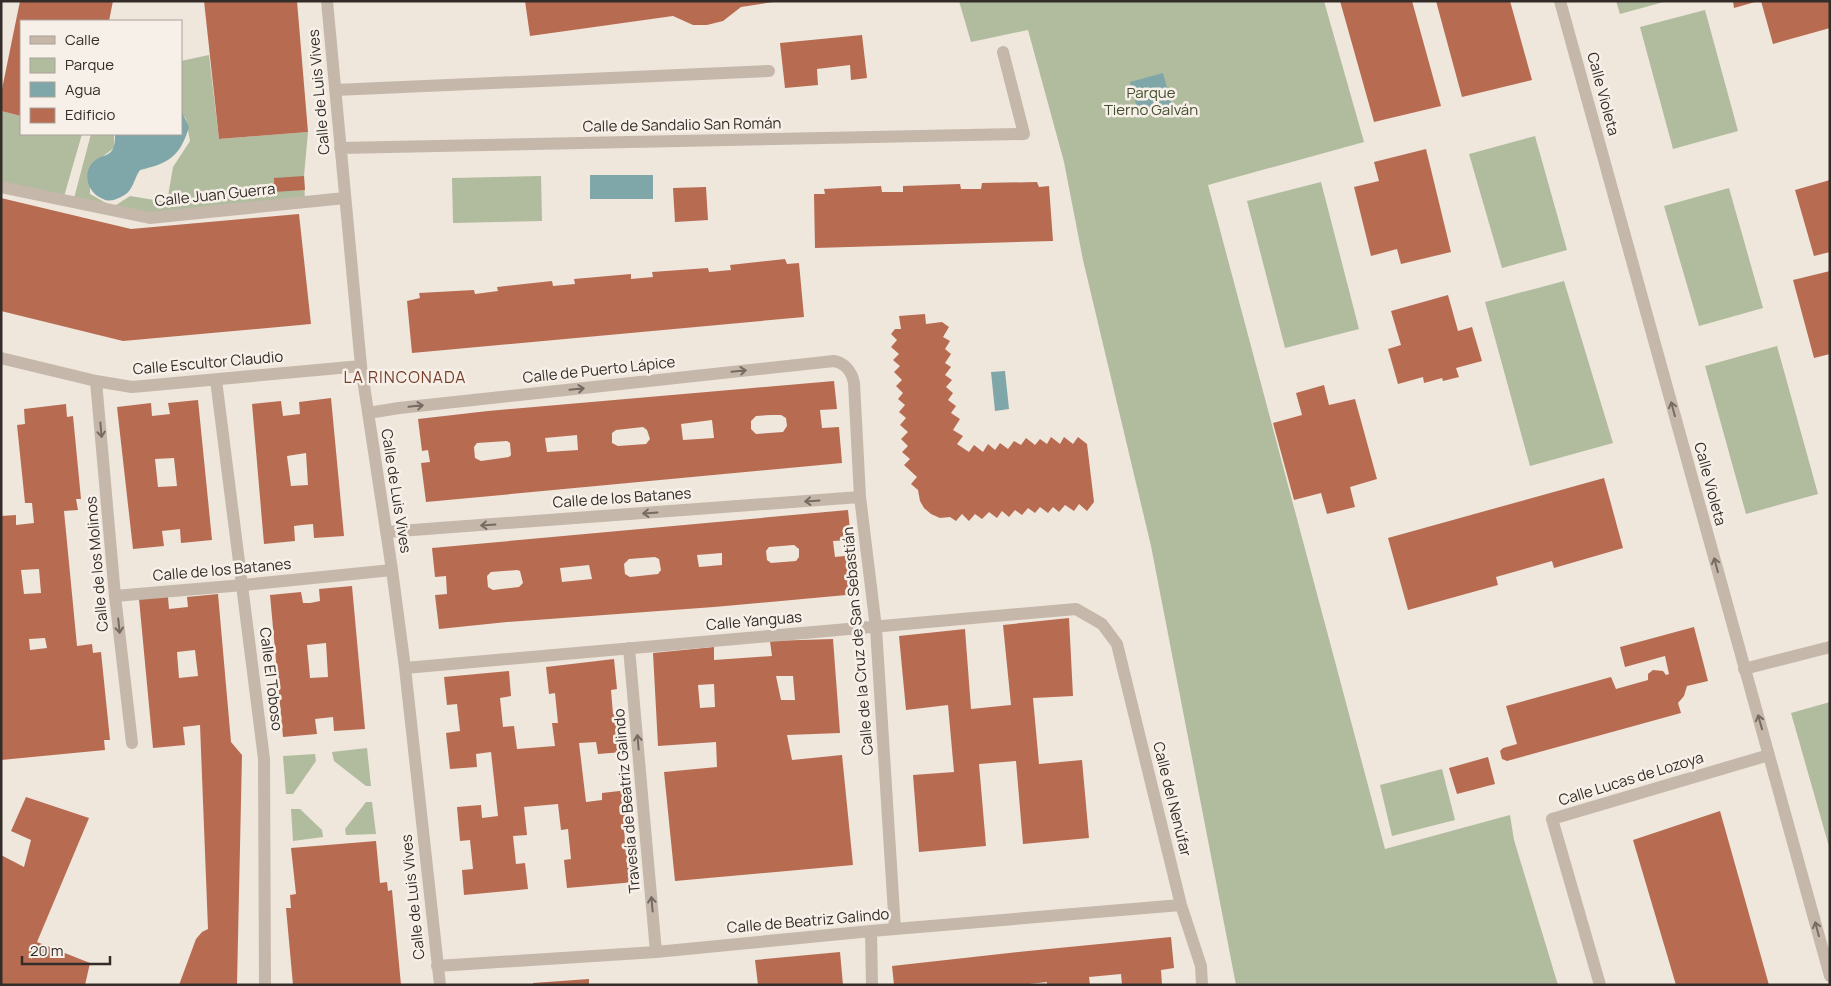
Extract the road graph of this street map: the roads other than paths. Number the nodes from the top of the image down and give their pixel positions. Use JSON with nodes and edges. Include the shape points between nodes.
{"nodes":[{"id":1,"x":327,"y":1,"type":"edge"},
{"id":2,"x":1560,"y":1,"type":"edge"},
{"id":3,"x":1004,"y":52,"type":"dead end"},
{"id":4,"x":769,"y":71,"type":"dead end"},
{"id":5,"x":335,"y":90,"type":"junction"},
{"id":6,"x":340,"y":148,"type":"junction"},
{"id":7,"x":1,"y":187,"type":"edge"},
{"id":8,"x":345,"y":198,"type":"junction"},
{"id":9,"x":1,"y":358,"type":"edge"},
{"id":10,"x":834,"y":361,"type":"joint"},
{"id":11,"x":361,"y":366,"type":"junction"},
{"id":12,"x":216,"y":380,"type":"junction"},
{"id":13,"x":96,"y":381,"type":"junction"},
{"id":14,"x":368,"y":413,"type":"junction"},
{"id":15,"x":860,"y":497,"type":"junction"},
{"id":16,"x":386,"y":532,"type":"junction"},
{"id":17,"x":392,"y":570,"type":"junction"},
{"id":18,"x":243,"y":585,"type":"junction"},
{"id":19,"x":115,"y":596,"type":"junction"},
{"id":20,"x":1102,"y":624,"type":"joint"},
{"id":21,"x":876,"y":628,"type":"junction"},
{"id":22,"x":1830,"y":647,"type":"edge"},
{"id":23,"x":629,"y":648,"type":"junction"},
{"id":24,"x":405,"y":668,"type":"junction"},
{"id":25,"x":1744,"y":669,"type":"junction"},
{"id":26,"x":132,"y":743,"type":"dead end"},
{"id":27,"x":1769,"y":754,"type":"junction"},
{"id":28,"x":1182,"y":905,"type":"junction"},
{"id":29,"x":895,"y":930,"type":"junction"},
{"id":30,"x":871,"y":932,"type":"junction"},
{"id":31,"x":656,"y":952,"type":"junction"},
{"id":32,"x":437,"y":966,"type":"junction"},
{"id":33,"x":1830,"y":976,"type":"edge"},
{"id":34,"x":264,"y":985,"type":"edge"},
{"id":35,"x":440,"y":985,"type":"edge"},
{"id":36,"x":872,"y":985,"type":"edge"},
{"id":37,"x":1202,"y":985,"type":"edge"},
{"id":38,"x":1600,"y":985,"type":"edge"}],
"edges":[{"from":1,"to":5,"type":"street","name":"Calle de Luis Vives"},
{"from":25,"to":2,"type":"street","name":"Calle Violeta","one_way":true},
{"from":3,"to":6,"type":"street","name":"Calle de Sandalio San Román","via":[[1024,134]]},
{"from":4,"to":5,"type":"street"},
{"from":5,"to":6,"type":"street","name":"Calle de Luis Vives"},
{"from":6,"to":8,"type":"street","name":"Calle de Luis Vives"},
{"from":7,"to":8,"type":"street","name":"Calle Juan Guerra","via":[[150,218]]},
{"from":8,"to":11,"type":"street","name":"Calle de Luis Vives"},
{"from":9,"to":13,"type":"street","name":"Calle Escultor Claudio"},
{"from":14,"to":10,"type":"street","name":"Calle de Puerto Lápice","one_way":true},
{"from":10,"to":15,"type":"street","name":"Calle de la Cruz de San Sebastián","via":[[840,362],[853,377]]},
{"from":11,"to":12,"type":"street","name":"Calle Escultor Claudio"},
{"from":11,"to":14,"type":"street","name":"Calle de Luis Vives"},
{"from":12,"to":13,"type":"street","name":"Calle Escultor Claudio","via":[[132,387]]},
{"from":12,"to":18,"type":"street","name":"Calle El Toboso"},
{"from":13,"to":19,"type":"street","name":"Calle de los Molinos","one_way":true},
{"from":14,"to":16,"type":"street","name":"Calle de Luis Vives"},
{"from":15,"to":16,"type":"street","name":"Calle de los Batanes","one_way":true},
{"from":15,"to":21,"type":"street","name":"Calle de la Cruz de San Sebastián"},
{"from":16,"to":17,"type":"street","name":"Calle de Luis Vives"},
{"from":17,"to":18,"type":"street","name":"Calle de los Batanes"},
{"from":17,"to":24,"type":"street","name":"Calle de Luis Vives"},
{"from":18,"to":19,"type":"street","name":"Calle de los Batanes"},
{"from":18,"to":34,"type":"street","name":"Calle El Toboso","via":[[264,758]]},
{"from":19,"to":26,"type":"street","name":"Calle de los Molinos","one_way":true},
{"from":20,"to":21,"type":"street","name":"Calle Yanguas","via":[[1076,609]]},
{"from":20,"to":28,"type":"street","name":"Calle del Nenúfar","via":[[1117,644]]},
{"from":21,"to":23,"type":"street","name":"Calle Yanguas"},
{"from":21,"to":29,"type":"street","name":"Calle de la Cruz de San Sebastián"},
{"from":22,"to":25,"type":"street"},
{"from":23,"to":24,"type":"street","name":"Calle Yanguas"},
{"from":31,"to":23,"type":"street","name":"Travesía de Beatriz Galindo","one_way":true},
{"from":24,"to":32,"type":"street","name":"Calle de Luis Vives"},
{"from":27,"to":25,"type":"street","name":"Calle Violeta","one_way":true},
{"from":33,"to":27,"type":"street","name":"Calle Violeta","one_way":true},
{"from":27,"to":38,"type":"street","name":"Calle Lucas de Lozoya","via":[[1552,819]]},
{"from":28,"to":29,"type":"street","name":"Calle de Beatriz Galindo"},
{"from":28,"to":37,"type":"street","name":"Calle del Nenúfar","via":[[1201,966]]},
{"from":29,"to":30,"type":"street","name":"Calle de Beatriz Galindo"},
{"from":30,"to":31,"type":"street","name":"Calle de Beatriz Galindo"},
{"from":30,"to":36,"type":"street"},
{"from":31,"to":32,"type":"street","name":"Calle de Beatriz Galindo"},
{"from":32,"to":35,"type":"street","name":"Calle de Luis Vives"}]}
